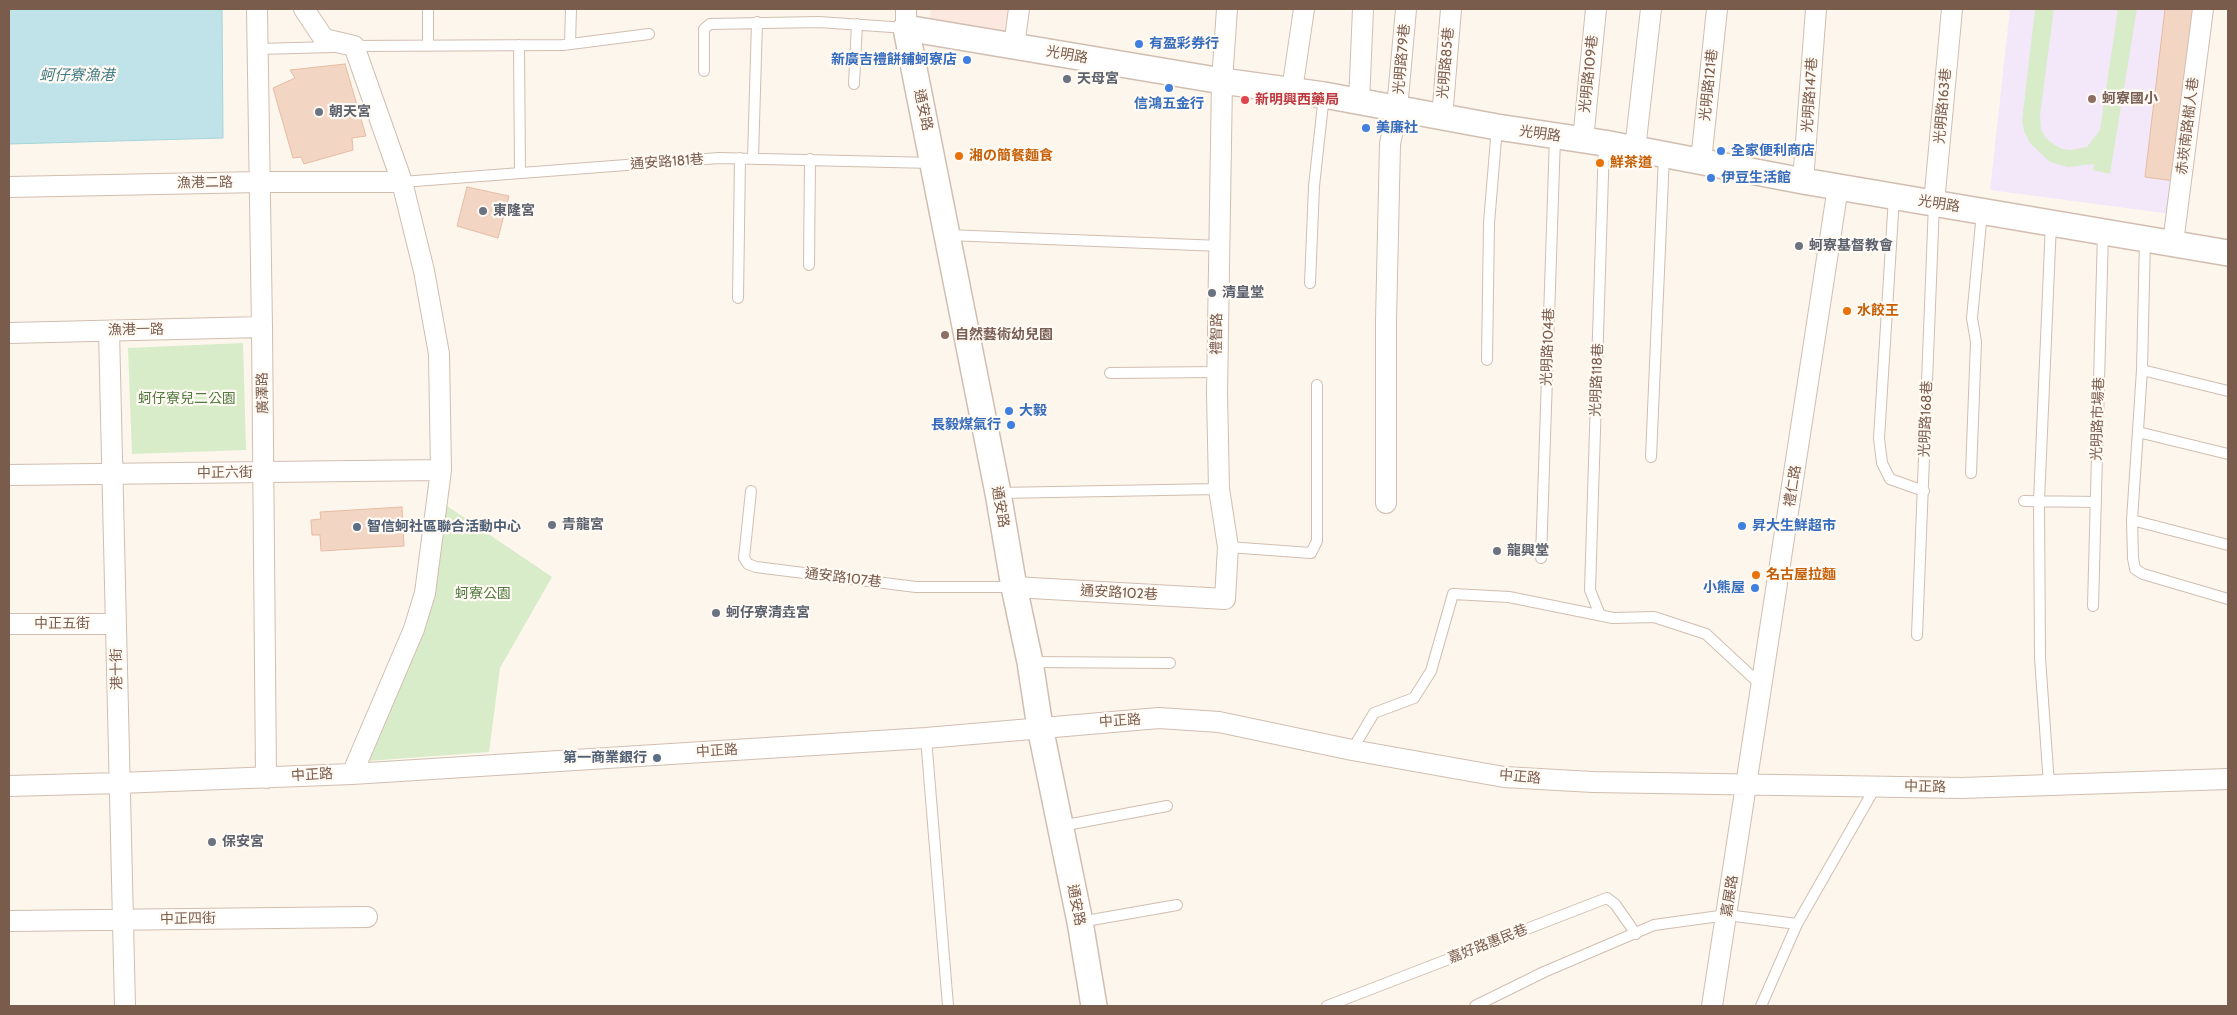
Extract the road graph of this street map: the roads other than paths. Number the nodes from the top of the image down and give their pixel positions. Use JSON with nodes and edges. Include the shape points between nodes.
{"nodes":[{"id":1,"x":256,"y":9,"type":"edge"},
{"id":2,"x":304,"y":9,"type":"edge"},
{"id":3,"x":428,"y":9,"type":"edge"},
{"id":4,"x":571,"y":9,"type":"edge"},
{"id":5,"x":1019,"y":9,"type":"edge"},
{"id":6,"x":1227,"y":9,"type":"edge"},
{"id":7,"x":1304,"y":9,"type":"edge"},
{"id":8,"x":1363,"y":9,"type":"edge"},
{"id":9,"x":1406,"y":9,"type":"edge"},
{"id":10,"x":1451,"y":9,"type":"edge"},
{"id":11,"x":1596,"y":9,"type":"edge"},
{"id":12,"x":1651,"y":9,"type":"edge"},
{"id":13,"x":1717,"y":9,"type":"edge"},
{"id":14,"x":1816,"y":9,"type":"edge"},
{"id":15,"x":1952,"y":9,"type":"edge"},
{"id":16,"x":2203,"y":9,"type":"edge"},
{"id":17,"x":906,"y":18,"type":"edge"},
{"id":18,"x":756,"y":22,"type":"junction"},
{"id":19,"x":857,"y":24,"type":"junction"},
{"id":20,"x":649,"y":34,"type":"dead end"},
{"id":21,"x":570,"y":44,"type":"junction"},
{"id":22,"x":519,"y":45,"type":"junction"},
{"id":23,"x":354,"y":46,"type":"junction"},
{"id":24,"x":428,"y":46,"type":"junction"},
{"id":25,"x":1014,"y":46,"type":"junction"},
{"id":26,"x":258,"y":49,"type":"junction"},
{"id":27,"x":704,"y":71,"type":"dead end"},
{"id":28,"x":1222,"y":81,"type":"junction"},
{"id":29,"x":854,"y":84,"type":"dead end"},
{"id":30,"x":1292,"y":90,"type":"junction"},
{"id":31,"x":1324,"y":95,"type":"junction"},
{"id":32,"x":1359,"y":102,"type":"junction"},
{"id":33,"x":1397,"y":109,"type":"junction"},
{"id":34,"x":1442,"y":118,"type":"junction"},
{"id":35,"x":1497,"y":127,"type":"junction"},
{"id":36,"x":1554,"y":136,"type":"junction"},
{"id":37,"x":1594,"y":142,"type":"junction"},
{"id":38,"x":1635,"y":149,"type":"junction"},
{"id":39,"x":1664,"y":155,"type":"junction"},
{"id":40,"x":740,"y":158,"type":"junction"},
{"id":41,"x":753,"y":158,"type":"junction"},
{"id":42,"x":810,"y":159,"type":"junction"},
{"id":43,"x":1701,"y":161,"type":"junction"},
{"id":44,"x":934,"y":163,"type":"junction"},
{"id":45,"x":520,"y":173,"type":"junction"},
{"id":46,"x":1803,"y":181,"type":"junction"},
{"id":47,"x":260,"y":182,"type":"junction"},
{"id":48,"x":402,"y":182,"type":"junction"},
{"id":49,"x":9,"y":187,"type":"edge"},
{"id":50,"x":1838,"y":187,"type":"junction"},
{"id":51,"x":1894,"y":197,"type":"junction"},
{"id":52,"x":1934,"y":203,"type":"junction"},
{"id":53,"x":1982,"y":211,"type":"junction"},
{"id":54,"x":2051,"y":223,"type":"junction"},
{"id":55,"x":2103,"y":232,"type":"junction"},
{"id":56,"x":948,"y":236,"type":"junction"},
{"id":57,"x":2145,"y":238,"type":"junction"},
{"id":58,"x":2173,"y":243,"type":"junction"},
{"id":59,"x":1221,"y":246,"type":"junction"},
{"id":60,"x":2228,"y":253,"type":"edge"},
{"id":61,"x":809,"y":265,"type":"dead end"},
{"id":62,"x":1310,"y":283,"type":"dead end"},
{"id":63,"x":738,"y":298,"type":"dead end"},
{"id":64,"x":262,"y":327,"type":"junction"},
{"id":65,"x":109,"y":331,"type":"junction"},
{"id":66,"x":9,"y":333,"type":"edge"},
{"id":67,"x":1488,"y":360,"type":"dead end"},
{"id":68,"x":2142,"y":370,"type":"junction"},
{"id":69,"x":1217,"y":372,"type":"junction"},
{"id":70,"x":1110,"y":373,"type":"dead end"},
{"id":71,"x":1317,"y":385,"type":"dead end"},
{"id":72,"x":2228,"y":391,"type":"edge"},
{"id":73,"x":2138,"y":432,"type":"junction"},
{"id":74,"x":2228,"y":454,"type":"edge"},
{"id":75,"x":1651,"y":457,"type":"dead end"},
{"id":76,"x":441,"y":470,"type":"junction"},
{"id":77,"x":264,"y":472,"type":"junction"},
{"id":78,"x":1971,"y":473,"type":"dead end"},
{"id":79,"x":112,"y":474,"type":"junction"},
{"id":80,"x":9,"y":476,"type":"edge"},
{"id":81,"x":1220,"y":489,"type":"junction"},
{"id":82,"x":751,"y":491,"type":"dead end"},
{"id":83,"x":1924,"y":491,"type":"junction"},
{"id":84,"x":998,"y":492,"type":"junction"},
{"id":85,"x":2024,"y":501,"type":"dead end"},
{"id":86,"x":2039,"y":501,"type":"junction"},
{"id":87,"x":2096,"y":502,"type":"junction"},
{"id":88,"x":1386,"y":503,"type":"dead end"},
{"id":89,"x":2132,"y":520,"type":"junction"},
{"id":90,"x":2228,"y":546,"type":"edge"},
{"id":91,"x":1228,"y":547,"type":"junction"},
{"id":92,"x":1541,"y":558,"type":"dead end"},
{"id":93,"x":1014,"y":587,"type":"junction"},
{"id":94,"x":1225,"y":599,"type":"joint"},
{"id":95,"x":2228,"y":599,"type":"edge"},
{"id":96,"x":2094,"y":606,"type":"dead end"},
{"id":97,"x":1600,"y":615,"type":"junction"},
{"id":98,"x":9,"y":624,"type":"edge"},
{"id":99,"x":116,"y":624,"type":"junction"},
{"id":100,"x":1917,"y":635,"type":"dead end"},
{"id":101,"x":1030,"y":662,"type":"junction"},
{"id":102,"x":1170,"y":663,"type":"dead end"},
{"id":103,"x":1762,"y":687,"type":"junction"},
{"id":104,"x":1040,"y":727,"type":"junction"},
{"id":105,"x":926,"y":738,"type":"junction"},
{"id":106,"x":1352,"y":750,"type":"junction"},
{"id":107,"x":352,"y":774,"type":"junction"},
{"id":108,"x":266,"y":778,"type":"junction"},
{"id":109,"x":2228,"y":779,"type":"edge"},
{"id":110,"x":120,"y":783,"type":"junction"},
{"id":111,"x":1746,"y":785,"type":"junction"},
{"id":112,"x":2049,"y":785,"type":"junction"},
{"id":113,"x":9,"y":786,"type":"edge"},
{"id":114,"x":1876,"y":786,"type":"junction"},
{"id":115,"x":1167,"y":806,"type":"dead end"},
{"id":116,"x":1061,"y":826,"type":"junction"},
{"id":117,"x":1177,"y":905,"type":"dead end"},
{"id":118,"x":1727,"y":915,"type":"junction"},
{"id":119,"x":367,"y":917,"type":"dead end"},
{"id":120,"x":123,"y":920,"type":"junction"},
{"id":121,"x":9,"y":921,"type":"edge"},
{"id":122,"x":1080,"y":922,"type":"junction"},
{"id":123,"x":1797,"y":924,"type":"junction"},
{"id":124,"x":1636,"y":934,"type":"junction"},
{"id":125,"x":125,"y":1006,"type":"edge"},
{"id":126,"x":948,"y":1006,"type":"edge"},
{"id":127,"x":1094,"y":1006,"type":"edge"},
{"id":128,"x":1326,"y":1006,"type":"edge"},
{"id":129,"x":1475,"y":1006,"type":"edge"},
{"id":130,"x":1712,"y":1006,"type":"edge"},
{"id":131,"x":1762,"y":1006,"type":"edge"}],
"edges":[{"from":1,"to":26,"type":"street","name":"廣澤路"},
{"from":2,"to":23,"type":"street","via":[[324,39]]},
{"from":3,"to":24,"type":"lane"},
{"from":4,"to":21,"type":"lane"},
{"from":5,"to":25,"type":"street"},
{"from":6,"to":28,"type":"street","name":"禮智路"},
{"from":7,"to":30,"type":"street"},
{"from":8,"to":32,"type":"street"},
{"from":9,"to":33,"type":"street","name":"光明路79巷"},
{"from":10,"to":34,"type":"street","name":"光明路85巷"},
{"from":11,"to":37,"type":"street","name":"光明路109巷"},
{"from":12,"to":38,"type":"street"},
{"from":13,"to":43,"type":"street","name":"光明路121巷"},
{"from":14,"to":46,"type":"street","name":"光明路147巷"},
{"from":15,"to":52,"type":"street","name":"光明路163巷"},
{"from":16,"to":58,"type":"street","name":"赤崁南路樹人巷"},
{"from":17,"to":19,"type":"lane"},
{"from":17,"to":25,"type":"street","name":"光明路"},
{"from":17,"to":44,"type":"street","name":"通安路"},
{"from":18,"to":19,"type":"lane"},
{"from":18,"to":27,"type":"lane","via":[[706,26]]},
{"from":18,"to":41,"type":"lane"},
{"from":19,"to":29,"type":"lane"},
{"from":20,"to":21,"type":"lane"},
{"from":21,"to":22,"type":"lane"},
{"from":22,"to":24,"type":"lane"},
{"from":22,"to":45,"type":"lane"},
{"from":23,"to":24,"type":"lane"},
{"from":23,"to":26,"type":"lane"},
{"from":23,"to":48,"type":"street"},
{"from":25,"to":28,"type":"street","name":"光明路"},
{"from":26,"to":47,"type":"street","name":"廣澤路"},
{"from":28,"to":30,"type":"street","name":"光明路"},
{"from":28,"to":59,"type":"street","name":"禮智路"},
{"from":30,"to":31,"type":"street","name":"光明路"},
{"from":31,"to":32,"type":"street","name":"光明路"},
{"from":31,"to":62,"type":"lane","via":[[1314,186]]},
{"from":32,"to":33,"type":"street","name":"光明路"},
{"from":33,"to":34,"type":"street","name":"光明路"},
{"from":33,"to":88,"type":"street","name":"光明路79巷","via":[[1390,144],[1388,203]]},
{"from":34,"to":35,"type":"street","name":"光明路"},
{"from":35,"to":36,"type":"street","name":"光明路"},
{"from":35,"to":67,"type":"lane","via":[[1489,223]]},
{"from":36,"to":37,"type":"street","name":"光明路"},
{"from":36,"to":92,"type":"lane","name":"光明路104巷"},
{"from":37,"to":38,"type":"street","name":"光明路"},
{"from":37,"to":97,"type":"lane","name":"光明路118巷","via":[[1590,590]]},
{"from":38,"to":39,"type":"street","name":"光明路"},
{"from":39,"to":43,"type":"street","name":"光明路"},
{"from":39,"to":75,"type":"lane"},
{"from":40,"to":41,"type":"lane","name":"通安路181巷"},
{"from":40,"to":45,"type":"lane","name":"通安路181巷"},
{"from":40,"to":63,"type":"lane"},
{"from":41,"to":42,"type":"lane","name":"通安路181巷"},
{"from":42,"to":44,"type":"lane","name":"通安路181巷"},
{"from":42,"to":61,"type":"lane"},
{"from":43,"to":46,"type":"street","name":"光明路"},
{"from":44,"to":56,"type":"street","name":"通安路"},
{"from":45,"to":48,"type":"lane","name":"通安路181巷"},
{"from":46,"to":50,"type":"street","name":"光明路"},
{"from":47,"to":48,"type":"street","name":"漁港二路"},
{"from":47,"to":49,"type":"street","name":"漁港二路"},
{"from":47,"to":64,"type":"street","name":"廣澤路"},
{"from":48,"to":76,"type":"street","via":[[424,271],[439,354]]},
{"from":50,"to":51,"type":"street","name":"光明路"},
{"from":50,"to":103,"type":"street","name":"禮仁路"},
{"from":51,"to":52,"type":"street","name":"光明路"},
{"from":51,"to":83,"type":"lane","via":[[1879,438],[1882,463],[1890,480]]},
{"from":52,"to":53,"type":"street","name":"光明路"},
{"from":52,"to":83,"type":"lane","name":"光明路168巷"},
{"from":53,"to":54,"type":"street","name":"光明路"},
{"from":53,"to":78,"type":"lane","via":[[1972,318],[1976,342]]},
{"from":54,"to":55,"type":"street","name":"光明路"},
{"from":54,"to":86,"type":"lane"},
{"from":55,"to":57,"type":"street","name":"光明路"},
{"from":55,"to":87,"type":"lane","name":"光明路市場巷"},
{"from":56,"to":59,"type":"lane"},
{"from":56,"to":84,"type":"street","name":"通安路"},
{"from":57,"to":58,"type":"street","name":"光明路"},
{"from":57,"to":68,"type":"lane"},
{"from":58,"to":60,"type":"street","name":"光明路"},
{"from":59,"to":69,"type":"street","name":"禮智路"},
{"from":64,"to":65,"type":"street","name":"漁港一路"},
{"from":64,"to":77,"type":"street","name":"廣澤路"},
{"from":65,"to":66,"type":"street","name":"漁港一路"},
{"from":65,"to":79,"type":"street","name":"港十街"},
{"from":68,"to":72,"type":"lane"},
{"from":68,"to":73,"type":"lane"},
{"from":69,"to":70,"type":"lane"},
{"from":69,"to":81,"type":"street","name":"禮智路"},
{"from":71,"to":91,"type":"lane","via":[[1317,541],[1311,552]]},
{"from":73,"to":74,"type":"lane"},
{"from":73,"to":89,"type":"lane"},
{"from":76,"to":77,"type":"street","name":"中正六街"},
{"from":76,"to":107,"type":"street","via":[[425,593],[414,629]]},
{"from":77,"to":79,"type":"street","name":"中正六街"},
{"from":77,"to":108,"type":"street","name":"廣澤路"},
{"from":79,"to":80,"type":"street","name":"中正六街"},
{"from":79,"to":99,"type":"street","name":"港十街"},
{"from":81,"to":84,"type":"lane"},
{"from":81,"to":91,"type":"street","name":"禮智路"},
{"from":82,"to":93,"type":"lane","name":"通安路107巷","via":[[744,558],[756,567],[916,587]]},
{"from":83,"to":100,"type":"lane","name":"光明路168巷"},
{"from":84,"to":93,"type":"street","name":"通安路"},
{"from":85,"to":86,"type":"lane"},
{"from":86,"to":87,"type":"lane"},
{"from":86,"to":112,"type":"lane","via":[[2040,658]]},
{"from":87,"to":96,"type":"lane","name":"光明路市場巷"},
{"from":89,"to":90,"type":"lane"},
{"from":89,"to":95,"type":"lane","via":[[2135,569]]},
{"from":91,"to":94,"type":"street","name":"禮智路"},
{"from":93,"to":94,"type":"street","name":"通安路102巷"},
{"from":93,"to":101,"type":"street","name":"通安路"},
{"from":97,"to":103,"type":"lane","via":[[1613,618],[1654,617],[1698,630]]},
{"from":97,"to":106,"type":"lane","via":[[1510,597],[1453,594],[1431,671],[1414,698],[1374,714]]},
{"from":98,"to":99,"type":"street","name":"中正五街"},
{"from":99,"to":110,"type":"street","name":"港十街"},
{"from":101,"to":102,"type":"lane"},
{"from":101,"to":104,"type":"street","name":"通安路"},
{"from":103,"to":111,"type":"street","name":"禮仁路"},
{"from":104,"to":105,"type":"street","name":"中正路"},
{"from":104,"to":106,"type":"street","name":"中正路","via":[[1159,718],[1211,722]]},
{"from":104,"to":116,"type":"street","name":"通安路"},
{"from":105,"to":107,"type":"street","name":"中正路"},
{"from":105,"to":126,"type":"lane"},
{"from":106,"to":111,"type":"street","name":"中正路","via":[[1504,777]]},
{"from":107,"to":108,"type":"street","name":"中正路"},
{"from":108,"to":110,"type":"street","name":"中正路"},
{"from":109,"to":112,"type":"street","name":"中正路"},
{"from":110,"to":113,"type":"street","name":"中正路"},
{"from":110,"to":120,"type":"street","name":"港十街"},
{"from":111,"to":114,"type":"street","name":"中正路"},
{"from":111,"to":118,"type":"street","name":"嘉展路"},
{"from":112,"to":114,"type":"street","name":"中正路"},
{"from":114,"to":123,"type":"lane"},
{"from":115,"to":116,"type":"lane"},
{"from":116,"to":122,"type":"street","name":"通安路"},
{"from":117,"to":122,"type":"lane"},
{"from":118,"to":123,"type":"lane"},
{"from":118,"to":124,"type":"lane","via":[[1654,925]]},
{"from":118,"to":130,"type":"street","name":"嘉展路"},
{"from":119,"to":120,"type":"street","name":"中正四街"},
{"from":120,"to":121,"type":"street","name":"中正四街"},
{"from":120,"to":125,"type":"street","name":"港十街"},
{"from":122,"to":127,"type":"street","name":"通安路"},
{"from":123,"to":131,"type":"lane"},
{"from":124,"to":128,"type":"lane","name":"嘉好路惠民巷","via":[[1607,898]]},
{"from":124,"to":129,"type":"lane","via":[[1544,972]]}]}
